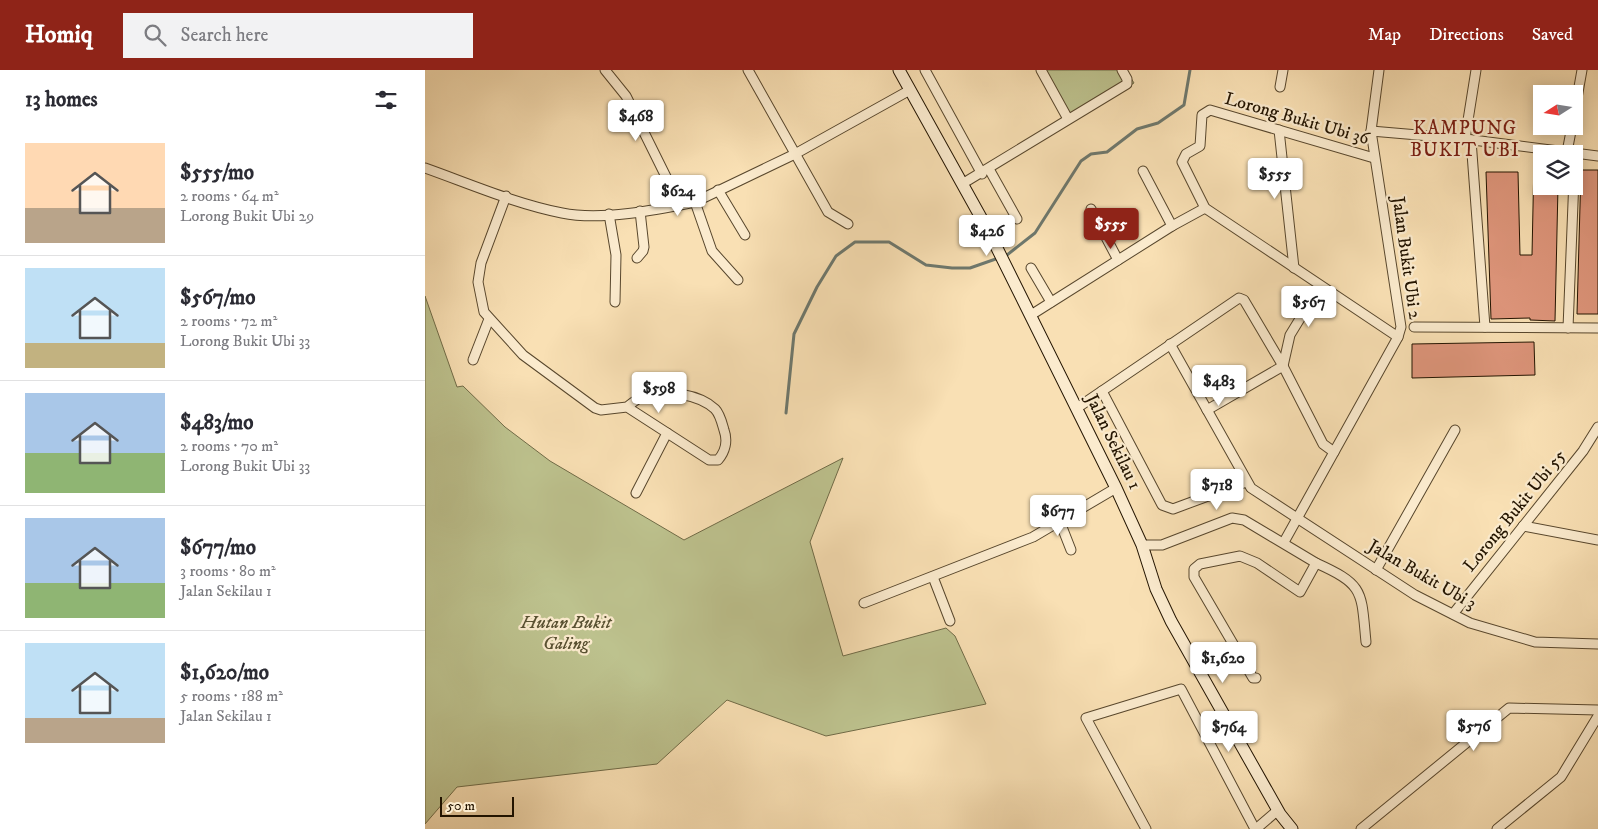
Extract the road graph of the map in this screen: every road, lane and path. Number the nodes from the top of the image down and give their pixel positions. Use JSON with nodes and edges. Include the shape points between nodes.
{"nodes":[{"id":1,"x":605,"y":70,"type":"edge"},
{"id":2,"x":748,"y":70,"type":"edge"},
{"id":3,"x":899,"y":70,"type":"edge"},
{"id":4,"x":925,"y":70,"type":"edge"},
{"id":5,"x":1041,"y":70,"type":"edge"},
{"id":6,"x":1122,"y":70,"type":"edge"},
{"id":7,"x":1283,"y":70,"type":"edge"},
{"id":8,"x":1379,"y":70,"type":"edge"},
{"id":9,"x":1476,"y":70,"type":"edge"},
{"id":10,"x":1581,"y":70,"type":"edge"},
{"id":11,"x":1579,"y":85,"type":"edge"},
{"id":12,"x":1280,"y":87,"type":"dead end"},
{"id":13,"x":910,"y":90,"type":"junction"},
{"id":14,"x":1068,"y":119,"type":"junction"},
{"id":15,"x":1279,"y":130,"type":"junction"},
{"id":16,"x":1371,"y":131,"type":"junction"},
{"id":17,"x":1468,"y":139,"type":"junction"},
{"id":18,"x":1533,"y":148,"type":"edge"},
{"id":19,"x":795,"y":154,"type":"junction"},
{"id":20,"x":1583,"y":154,"type":"edge"},
{"id":21,"x":1598,"y":156,"type":"edge"},
{"id":22,"x":1374,"y":158,"type":"junction"},
{"id":23,"x":425,"y":168,"type":"edge"},
{"id":24,"x":1143,"y":170,"type":"dead end"},
{"id":25,"x":985,"y":171,"type":"junction"},
{"id":26,"x":962,"y":184,"type":"junction"},
{"id":27,"x":718,"y":190,"type":"junction"},
{"id":28,"x":1571,"y":195,"type":"edge"},
{"id":29,"x":505,"y":196,"type":"junction"},
{"id":30,"x":695,"y":202,"type":"junction"},
{"id":31,"x":680,"y":205,"type":"junction"},
{"id":32,"x":1205,"y":208,"type":"junction"},
{"id":33,"x":1091,"y":209,"type":"dead end"},
{"id":34,"x":639,"y":211,"type":"junction"},
{"id":35,"x":609,"y":214,"type":"junction"},
{"id":36,"x":1017,"y":219,"type":"dead end"},
{"id":37,"x":848,"y":224,"type":"dead end"},
{"id":38,"x":1172,"y":226,"type":"junction"},
{"id":39,"x":745,"y":235,"type":"dead end"},
{"id":40,"x":637,"y":258,"type":"dead end"},
{"id":41,"x":1118,"y":260,"type":"junction"},
{"id":42,"x":1031,"y":268,"type":"dead end"},
{"id":43,"x":1294,"y":268,"type":"junction"},
{"id":44,"x":739,"y":280,"type":"dead end"},
{"id":45,"x":1320,"y":286,"type":"junction"},
{"id":46,"x":615,"y":302,"type":"dead end"},
{"id":47,"x":1051,"y":302,"type":"junction"},
{"id":48,"x":1031,"y":315,"type":"junction"},
{"id":49,"x":489,"y":319,"type":"junction"},
{"id":50,"x":1414,"y":327,"type":"dead end"},
{"id":51,"x":1485,"y":328,"type":"junction"},
{"id":52,"x":1569,"y":328,"type":"junction"},
{"id":53,"x":1598,"y":328,"type":"edge"},
{"id":54,"x":1398,"y":337,"type":"junction"},
{"id":55,"x":1170,"y":344,"type":"junction"},
{"id":56,"x":473,"y":360,"type":"dead end"},
{"id":57,"x":1283,"y":366,"type":"junction"},
{"id":58,"x":1102,"y":392,"type":"junction"},
{"id":59,"x":627,"y":407,"type":"junction"},
{"id":60,"x":1077,"y":408,"type":"junction"},
{"id":61,"x":1207,"y":410,"type":"junction"},
{"id":62,"x":1598,"y":427,"type":"edge"},
{"id":63,"x":1455,"y":430,"type":"dead end"},
{"id":64,"x":667,"y":433,"type":"junction"},
{"id":65,"x":1334,"y":452,"type":"junction"},
{"id":66,"x":1246,"y":482,"type":"junction"},
{"id":67,"x":1116,"y":488,"type":"junction"},
{"id":68,"x":636,"y":493,"type":"dead end"},
{"id":69,"x":1297,"y":519,"type":"junction"},
{"id":70,"x":1060,"y":522,"type":"junction"},
{"id":71,"x":1523,"y":526,"type":"junction"},
{"id":72,"x":1598,"y":540,"type":"edge"},
{"id":73,"x":1284,"y":542,"type":"junction"},
{"id":74,"x":1142,"y":545,"type":"junction"},
{"id":75,"x":1071,"y":550,"type":"dead end"},
{"id":76,"x":1316,"y":563,"type":"junction"},
{"id":77,"x":1376,"y":570,"type":"junction"},
{"id":78,"x":933,"y":577,"type":"junction"},
{"id":79,"x":864,"y":603,"type":"dead end"},
{"id":80,"x":1453,"y":614,"type":"junction"},
{"id":81,"x":950,"y":622,"type":"dead end"},
{"id":82,"x":1366,"y":642,"type":"dead end"},
{"id":83,"x":1598,"y":644,"type":"edge"},
{"id":84,"x":1256,"y":678,"type":"dead end"},
{"id":85,"x":1598,"y":710,"type":"edge"},
{"id":86,"x":1598,"y":716,"type":"edge"},
{"id":87,"x":1278,"y":810,"type":"junction"},
{"id":88,"x":1146,"y":829,"type":"edge"},
{"id":89,"x":1256,"y":829,"type":"edge"},
{"id":90,"x":1292,"y":829,"type":"edge"},
{"id":91,"x":1361,"y":829,"type":"edge"},
{"id":92,"x":1497,"y":829,"type":"edge"}],
"edges":[{"from":1,"to":31,"type":"street","via":[[626,96]]},
{"from":2,"to":19,"type":"street"},
{"from":3,"to":13,"type":"street","name":"Jalan Sekilau 1"},
{"from":4,"to":25,"type":"street"},
{"from":5,"to":14,"type":"street"},
{"from":6,"to":14,"type":"street","via":[[1128,82]]},
{"from":7,"to":12,"type":"street"},
{"from":8,"to":16,"type":"street","name":"Jalan Bukit Ubi 2"},
{"from":9,"to":17,"type":"street"},
{"from":10,"to":11,"type":"street"},
{"from":13,"to":19,"type":"street"},
{"from":13,"to":26,"type":"street","name":"Jalan Sekilau 1"},
{"from":14,"to":25,"type":"street"},
{"from":15,"to":22,"type":"street","name":"Lorong Bukit Ubi 36"},
{"from":15,"to":32,"type":"street","name":"Lorong Bukit Ubi 36","via":[[1206,111],[1202,115],[1200,146],[1186,154],[1182,162]]},
{"from":15,"to":43,"type":"street"},
{"from":16,"to":17,"type":"street"},
{"from":16,"to":22,"type":"street","name":"Jalan Bukit Ubi 2"},
{"from":17,"to":18,"type":"street"},
{"from":17,"to":51,"type":"street"},
{"from":19,"to":27,"type":"street"},
{"from":19,"to":37,"type":"street","via":[[827,212]]},
{"from":20,"to":21,"type":"street"},
{"from":22,"to":54,"type":"street","name":"Jalan Bukit Ubi 2","via":[[1401,327]]},
{"from":23,"to":29,"type":"street"},
{"from":24,"to":38,"type":"street"},
{"from":25,"to":26,"type":"street"},
{"from":25,"to":36,"type":"street"},
{"from":26,"to":48,"type":"street","name":"Jalan Sekilau 1"},
{"from":27,"to":30,"type":"street"},
{"from":27,"to":39,"type":"street"},
{"from":28,"to":52,"type":"street"},
{"from":29,"to":35,"type":"street","via":[[564,214]]},
{"from":29,"to":49,"type":"street","via":[[479,274],[480,298]]},
{"from":30,"to":31,"type":"street"},
{"from":30,"to":44,"type":"street","via":[[712,251]]},
{"from":31,"to":34,"type":"street"},
{"from":32,"to":38,"type":"street"},
{"from":32,"to":43,"type":"street"},
{"from":33,"to":41,"type":"street"},
{"from":34,"to":35,"type":"street"},
{"from":34,"to":40,"type":"street","via":[[644,247]]},
{"from":35,"to":46,"type":"street","via":[[616,255]]},
{"from":38,"to":41,"type":"street"},
{"from":41,"to":47,"type":"street"},
{"from":42,"to":47,"type":"street"},
{"from":43,"to":45,"type":"street"},
{"from":45,"to":54,"type":"street"},
{"from":45,"to":57,"type":"street","via":[[1290,335]]},
{"from":47,"to":48,"type":"street"},
{"from":48,"to":60,"type":"street","name":"Jalan Sekilau 1"},
{"from":49,"to":56,"type":"street"},
{"from":49,"to":59,"type":"street","via":[[531,362],[595,408]]},
{"from":50,"to":51,"type":"street"},
{"from":51,"to":52,"type":"street"},
{"from":52,"to":53,"type":"street"},
{"from":54,"to":65,"type":"street","name":"Jalan Bukit Ubi 2"},
{"from":55,"to":57,"type":"street","via":[[1239,298],[1244,300]]},
{"from":55,"to":58,"type":"street"},
{"from":55,"to":61,"type":"street"},
{"from":57,"to":61,"type":"street"},
{"from":57,"to":65,"type":"street","via":[[1323,444]]},
{"from":58,"to":60,"type":"street"},
{"from":58,"to":66,"type":"street","name":"Jalan Sekilau 1","via":[[1162,505],[1173,509]]},
{"from":59,"to":64,"type":"street"},
{"from":59,"to":64,"type":"street","via":[[647,395],[657,394],[685,396],[705,402],[718,414],[725,432],[725,449],[718,460],[709,460]]},
{"from":60,"to":67,"type":"street","name":"Jalan Sekilau 1"},
{"from":61,"to":66,"type":"street"},
{"from":62,"to":71,"type":"street","name":"Lorong Bukit Ubi 55","via":[[1583,451]]},
{"from":63,"to":77,"type":"street"},
{"from":64,"to":68,"type":"street"},
{"from":65,"to":69,"type":"street","name":"Jalan Bukit Ubi 2"},
{"from":66,"to":69,"type":"street","name":"Jalan Bukit Ubi 3"},
{"from":67,"to":70,"type":"street"},
{"from":67,"to":74,"type":"street","name":"Jalan Sekilau 1"},
{"from":69,"to":73,"type":"street","name":"Jalan Bukit Ubi 2"},
{"from":69,"to":77,"type":"street","name":"Jalan Bukit Ubi 3"},
{"from":70,"to":75,"type":"street"},
{"from":70,"to":78,"type":"street","via":[[1033,537]]},
{"from":71,"to":72,"type":"street"},
{"from":71,"to":80,"type":"street","name":"Lorong Bukit Ubi 55"},
{"from":73,"to":74,"type":"street","via":[[1244,520],[1231,518],[1162,545]]},
{"from":73,"to":76,"type":"street"},
{"from":74,"to":87,"type":"street","name":"Jalan Sekilau 1","via":[[1171,621]]},
{"from":76,"to":82,"type":"street","via":[[1344,576],[1356,586],[1362,599]]},
{"from":76,"to":84,"type":"street","via":[[1300,592],[1257,562],[1240,556],[1200,564],[1194,569],[1194,577],[1253,678]]},
{"from":77,"to":80,"type":"street","name":"Jalan Bukit Ubi 3"},
{"from":78,"to":79,"type":"street"},
{"from":78,"to":81,"type":"street"},
{"from":80,"to":83,"type":"street","name":"Jalan Bukit Ubi 3","via":[[1526,641]]},
{"from":85,"to":91,"type":"street","via":[[1509,708]]},
{"from":86,"to":92,"type":"street","via":[[1561,777]]},
{"from":87,"to":89,"type":"street"},
{"from":87,"to":90,"type":"street","name":"Jalan Sekilau 1"},
{"from":88,"to":89,"type":"street","via":[[1086,718],[1181,689]]}]}
